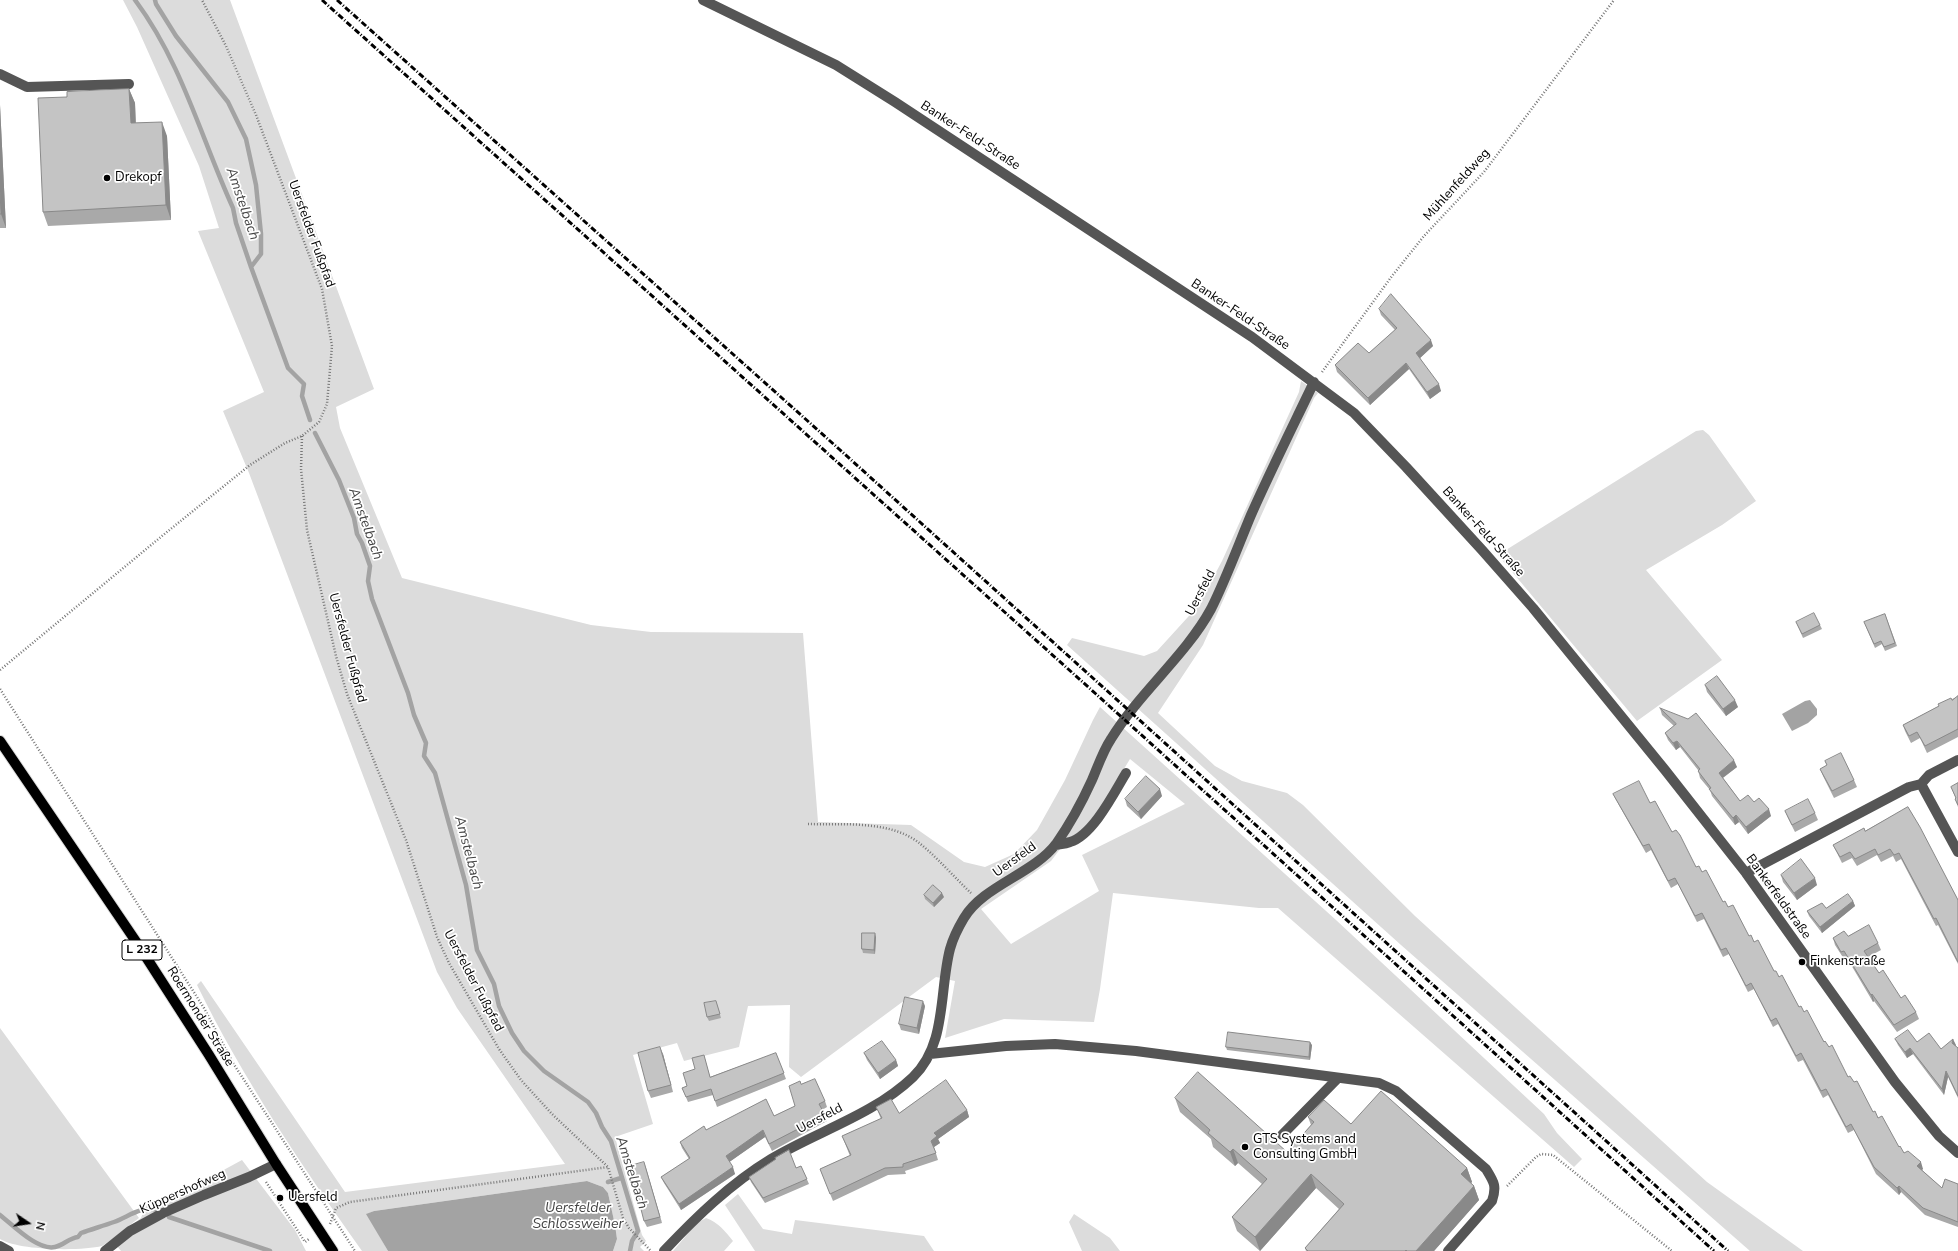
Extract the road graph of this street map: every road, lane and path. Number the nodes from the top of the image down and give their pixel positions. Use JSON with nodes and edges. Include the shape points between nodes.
{"nodes":[{"id":1,"x":202,"y":0,"type":"edge"},
{"id":2,"x":703,"y":0,"type":"edge"},
{"id":3,"x":1614,"y":0,"type":"edge"},
{"id":4,"x":0,"y":74,"type":"edge"},
{"id":5,"x":129,"y":84,"type":"dead end"},
{"id":6,"x":1314,"y":382,"type":"junction"},
{"id":7,"x":302,"y":436,"type":"junction"},
{"id":8,"x":0,"y":670,"type":"edge"},
{"id":9,"x":0,"y":689,"type":"edge"},
{"id":10,"x":0,"y":742,"type":"edge"},
{"id":11,"x":1958,"y":760,"type":"edge"},
{"id":12,"x":1665,"y":770,"type":"joint"},
{"id":13,"x":1126,"y":773,"type":"dead end"},
{"id":14,"x":1921,"y":784,"type":"junction"},
{"id":15,"x":808,"y":824,"type":"dead end"},
{"id":16,"x":1055,"y":845,"type":"junction"},
{"id":17,"x":1958,"y":852,"type":"edge"},
{"id":18,"x":1746,"y":873,"type":"junction"},
{"id":19,"x":980,"y":902,"type":"junction"},
{"id":20,"x":930,"y":1054,"type":"junction"},
{"id":21,"x":1338,"y":1078,"type":"junction"},
{"id":22,"x":1282,"y":1135,"type":"dead end"},
{"id":23,"x":1958,"y":1153,"type":"edge"},
{"id":24,"x":276,"y":1164,"type":"junction"},
{"id":25,"x":608,"y":1167,"type":"junction"},
{"id":26,"x":259,"y":1172,"type":"junction"},
{"id":27,"x":1496,"y":1191,"type":"junction"},
{"id":28,"x":333,"y":1216,"type":"junction"},
{"id":29,"x":319,"y":1232,"type":"junction"},
{"id":30,"x":0,"y":1246,"type":"edge"},
{"id":31,"x":9,"y":1251,"type":"edge"},
{"id":32,"x":105,"y":1251,"type":"edge"},
{"id":33,"x":332,"y":1251,"type":"edge"},
{"id":34,"x":355,"y":1251,"type":"edge"},
{"id":35,"x":651,"y":1251,"type":"edge"},
{"id":36,"x":664,"y":1251,"type":"edge"},
{"id":37,"x":1448,"y":1251,"type":"edge"},
{"id":38,"x":1672,"y":1251,"type":"edge"}],
"edges":[{"from":1,"to":7,"type":"path","name":"Uersfelder Fußpfad","via":[[226,46],[256,115],[322,289],[332,346],[327,404],[319,422]]},
{"from":2,"to":6,"type":"street","name":"Banker-Feld-Straße","via":[[836,65],[1252,337]]},
{"from":3,"to":6,"type":"path","name":"Mühlenfeldweg","via":[[1484,172],[1415,248]]},
{"from":4,"to":5,"type":"street","via":[[27,87]]},
{"from":6,"to":12,"type":"street","name":"Banker-Feld-Straße","via":[[1354,413],[1482,550]]},
{"from":6,"to":16,"type":"street","name":"Uersfeld","via":[[1210,610],[1188,642],[1127,714],[1109,742],[1078,807]]},
{"from":7,"to":8,"type":"path","via":[[285,443],[250,465]]},
{"from":7,"to":25,"type":"path","name":"Uersfelder Fußpfad","via":[[301,469],[306,530],[336,656],[347,694],[406,840],[437,937],[495,1042],[521,1080],[552,1114]]},
{"from":9,"to":28,"type":"path","via":[[204,1008],[233,1064]]},
{"from":10,"to":24,"type":"main road","name":"Roermonder Straße","number":"L 232","via":[[137,943]]},
{"from":11,"to":14,"type":"street","via":[[1929,775]]},
{"from":12,"to":18,"type":"street","name":"Bankerfeldstraße"},
{"from":13,"to":16,"type":"street","via":[[1096,821],[1071,842]]},
{"from":14,"to":17,"type":"street"},
{"from":14,"to":18,"type":"street","via":[[1909,787]]},
{"from":15,"to":19,"type":"path","via":[[870,826],[902,834],[917,842]]},
{"from":16,"to":19,"type":"street","name":"Uersfeld","via":[[1044,857]]},
{"from":18,"to":23,"type":"street","name":"Bankerfeldstraße","via":[[1895,1082],[1939,1136]]},
{"from":19,"to":20,"type":"street","name":"Uersfeld","via":[[968,913],[956,933],[950,950],[936,1037]]},
{"from":20,"to":21,"type":"street","via":[[1055,1044],[1136,1051]]},
{"from":20,"to":36,"type":"street","name":"Uersfeld","via":[[914,1076],[888,1097],[772,1159],[744,1178],[699,1214]]},
{"from":21,"to":22,"type":"street"},
{"from":21,"to":27,"type":"street","via":[[1379,1083],[1396,1091],[1486,1169],[1494,1181]]},
{"from":24,"to":26,"type":"street","name":"Küppershofweg"},
{"from":24,"to":29,"type":"main road","name":"Roermonder Straße","number":"L 232"},
{"from":25,"to":28,"type":"path","via":[[350,1202],[336,1208]]},
{"from":25,"to":35,"type":"path","name":"Uersfelder Fußpfad","via":[[623,1218]]},
{"from":26,"to":29,"type":"path","via":[[305,1242]]},
{"from":26,"to":32,"type":"street","name":"Küppershofweg","via":[[163,1214],[130,1231]]},
{"from":27,"to":37,"type":"street","via":[[1492,1201]]},
{"from":27,"to":38,"type":"path","via":[[1504,1190],[1536,1156],[1553,1155]]},
{"from":28,"to":34,"type":"path"},
{"from":29,"to":33,"type":"main road","name":"Roermonder Straße","number":"L 232"},
{"from":30,"to":31,"type":"street"}]}
